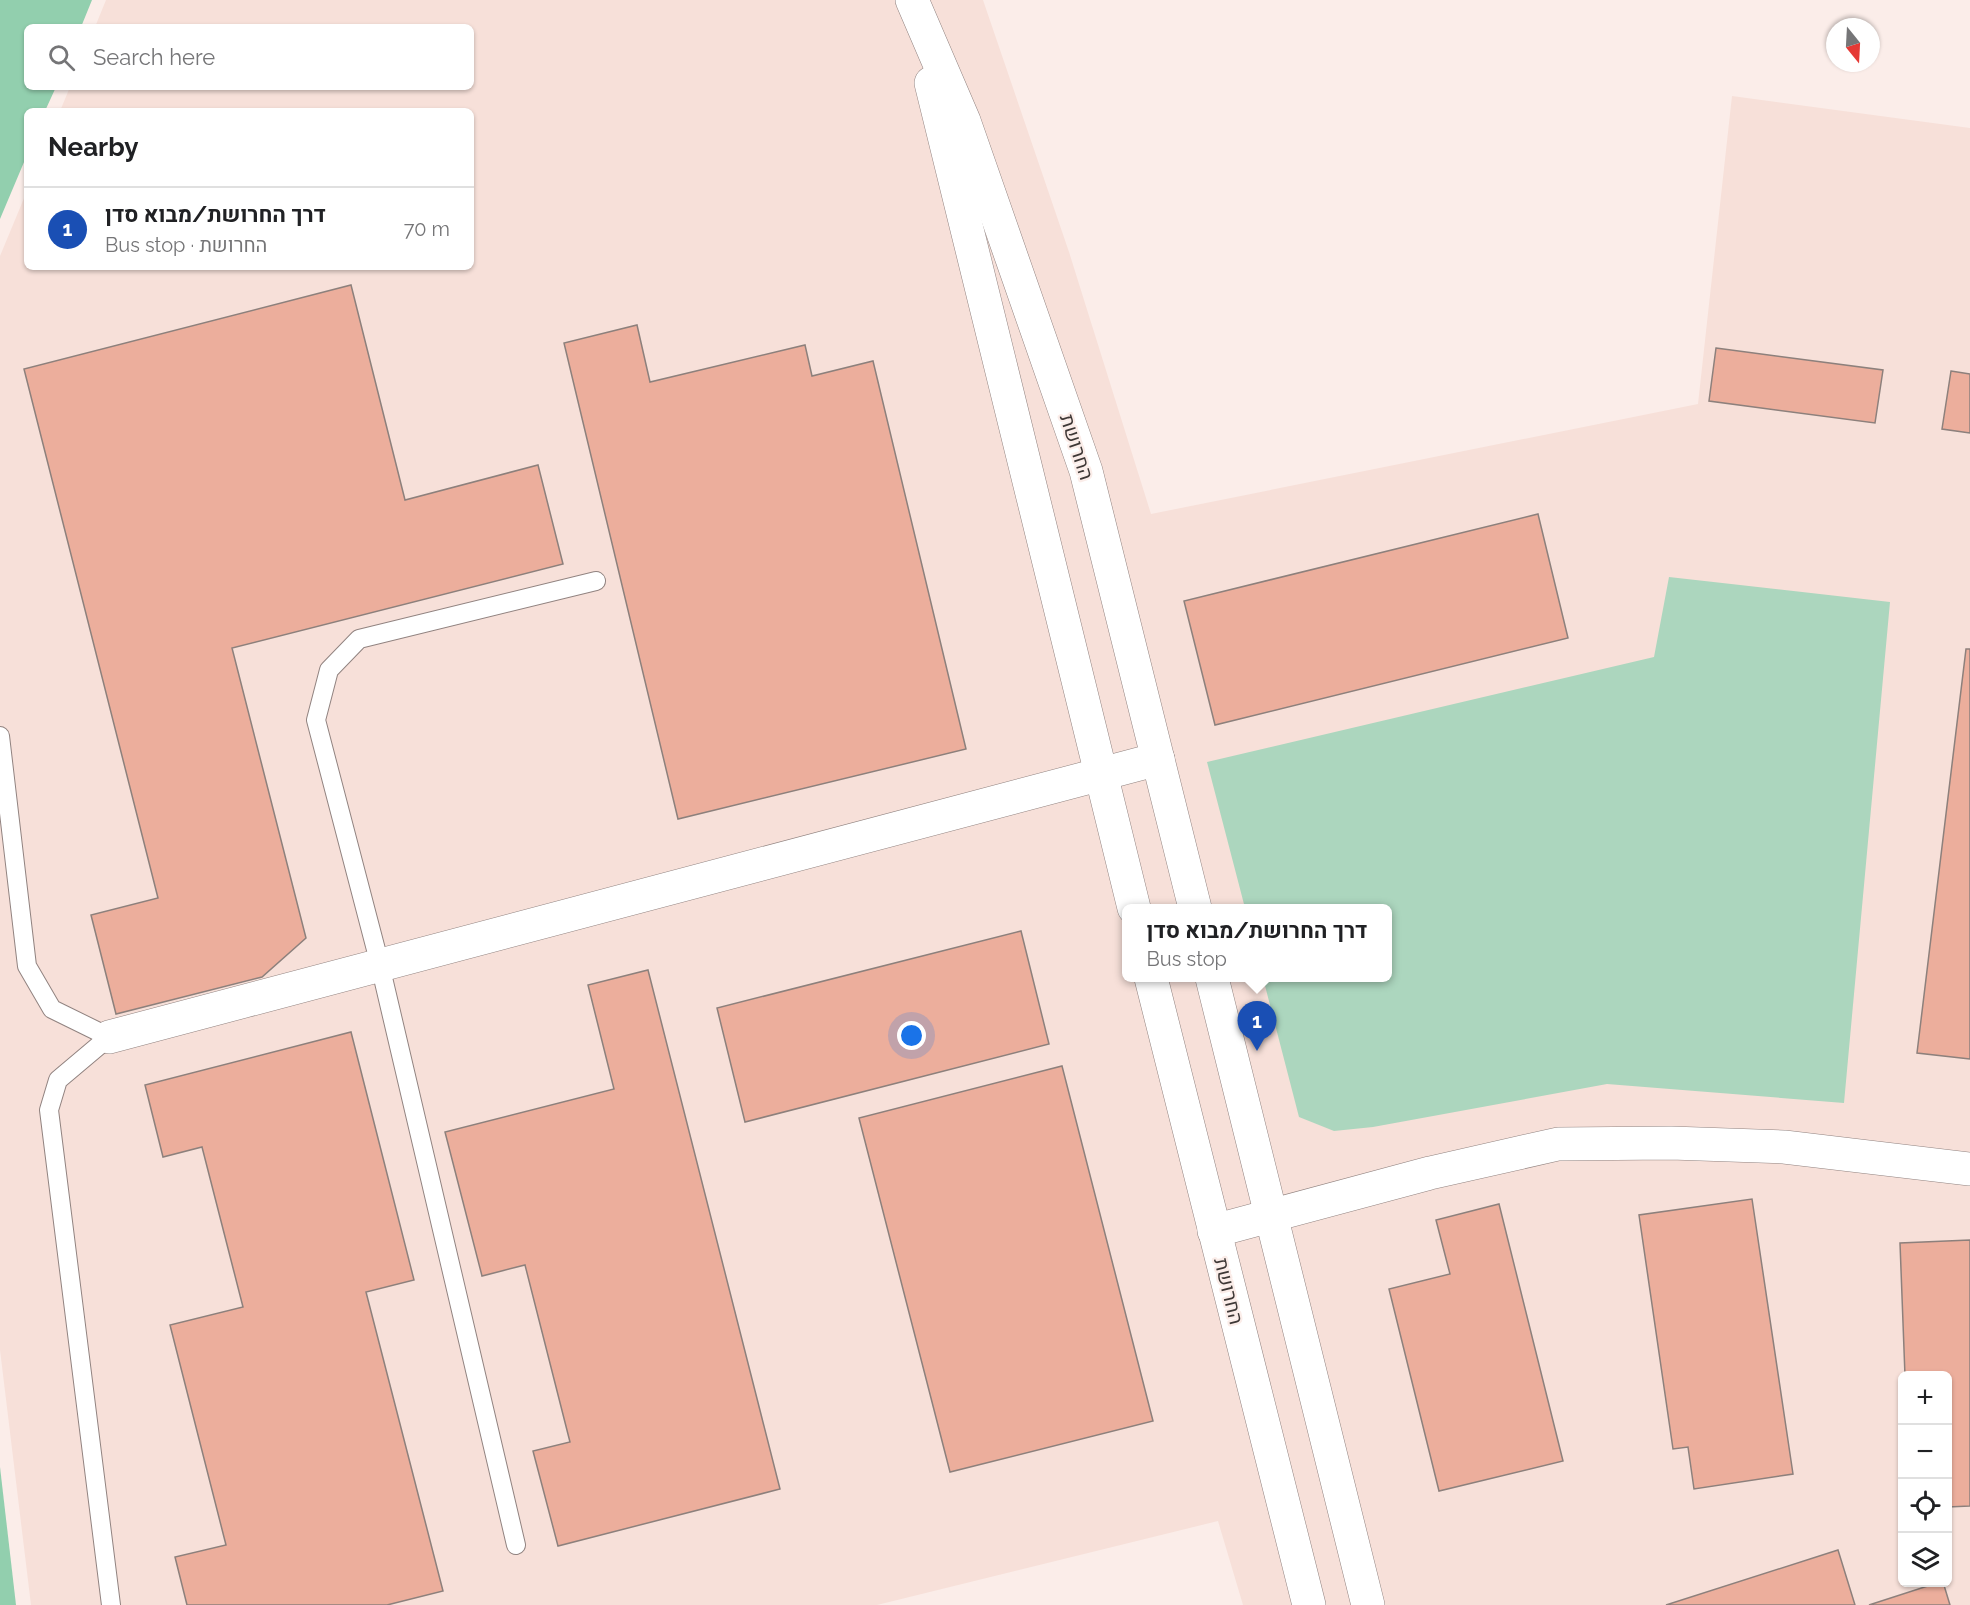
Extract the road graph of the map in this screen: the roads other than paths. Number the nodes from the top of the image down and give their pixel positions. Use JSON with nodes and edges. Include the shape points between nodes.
{"nodes":[{"id":1,"x":912,"y":0,"type":"edge"},
{"id":2,"x":596,"y":581,"type":"dead end"},
{"id":3,"x":0,"y":736,"type":"edge"},
{"id":4,"x":1158,"y":759,"type":"junction"},
{"id":5,"x":1101,"y":774,"type":"junction"},
{"id":6,"x":1133,"y":904,"type":"edge"},
{"id":7,"x":1194,"y":904,"type":"edge"},
{"id":8,"x":380,"y":965,"type":"junction"},
{"id":9,"x":1152,"y":982,"type":"edge"},
{"id":10,"x":1213,"y":982,"type":"edge"},
{"id":11,"x":109,"y":1037,"type":"junction"},
{"id":12,"x":1970,"y":1169,"type":"edge"},
{"id":13,"x":1271,"y":1216,"type":"junction"},
{"id":14,"x":1214,"y":1231,"type":"junction"},
{"id":15,"x":516,"y":1545,"type":"dead end"},
{"id":16,"x":111,"y":1605,"type":"edge"},
{"id":17,"x":1309,"y":1605,"type":"edge"},
{"id":18,"x":1368,"y":1605,"type":"edge"}],
"edges":[{"from":1,"to":4,"type":"street","name":"החרושת","via":[[964,121],[1086,471]]},
{"from":1,"to":5,"type":"street","name":"החרושת"},
{"from":2,"to":8,"type":"lane","via":[[358,639],[329,670],[315,720]]},
{"from":3,"to":11,"type":"lane","via":[[27,966],[52,1009]]},
{"from":4,"to":5,"type":"street"},
{"from":4,"to":7,"type":"street","name":"החרושת"},
{"from":5,"to":6,"type":"street","name":"החרושת"},
{"from":5,"to":8,"type":"street"},
{"from":8,"to":11,"type":"street"},
{"from":8,"to":15,"type":"lane"},
{"from":9,"to":14,"type":"street","name":"החרושת"},
{"from":10,"to":13,"type":"street"},
{"from":11,"to":16,"type":"lane","via":[[58,1080],[49,1110]]},
{"from":12,"to":13,"type":"street","via":[[1784,1147],[1558,1144],[1430,1173]]},
{"from":13,"to":14,"type":"street"},
{"from":13,"to":18,"type":"street"},
{"from":14,"to":17,"type":"street","name":"החרושת"}]}
